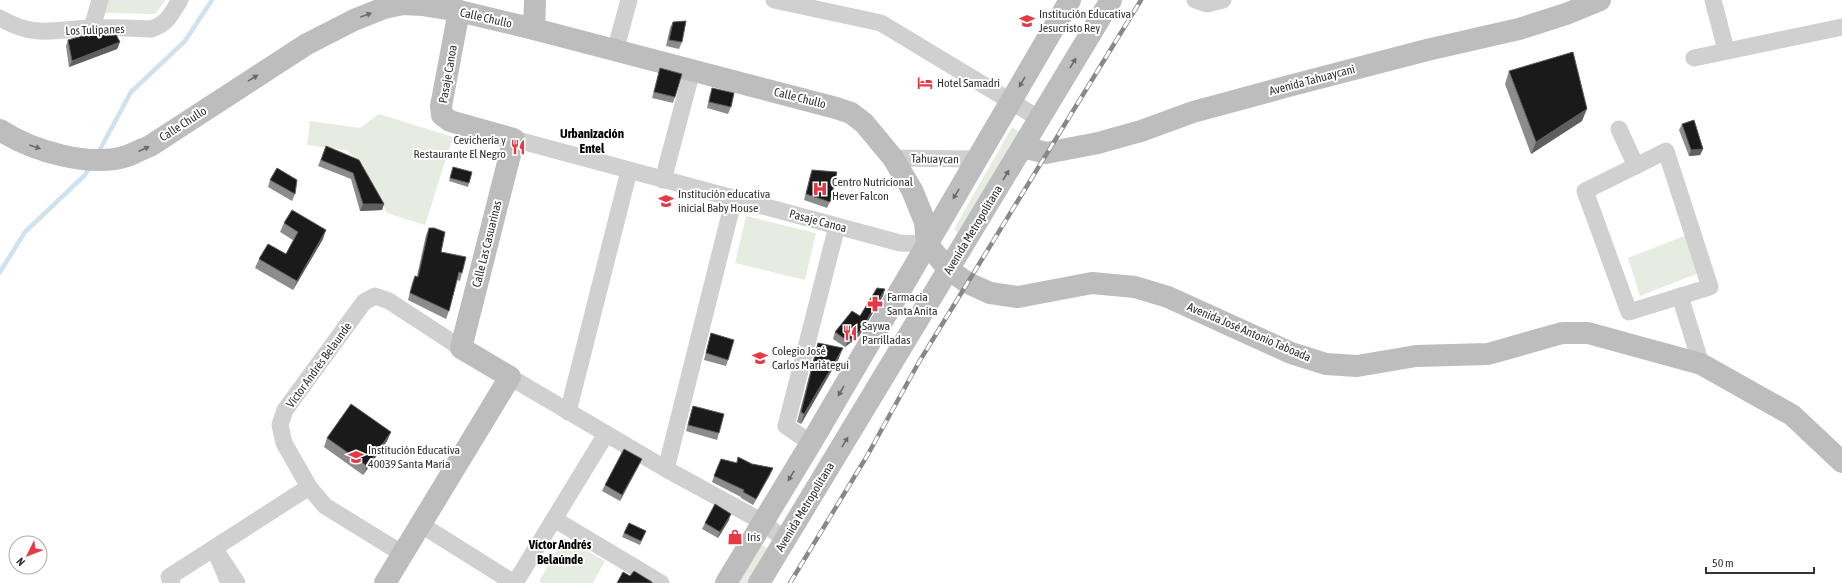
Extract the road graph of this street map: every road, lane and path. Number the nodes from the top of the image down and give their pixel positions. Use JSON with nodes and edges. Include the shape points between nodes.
{"nodes":[{"id":1,"x":100,"y":0,"type":"edge"},
{"id":2,"x":180,"y":0,"type":"edge"},
{"id":3,"x":536,"y":0,"type":"edge"},
{"id":4,"x":629,"y":0,"type":"edge"},
{"id":5,"x":774,"y":0,"type":"edge"},
{"id":6,"x":1070,"y":0,"type":"edge"},
{"id":7,"x":1111,"y":0,"type":"edge"},
{"id":8,"x":1195,"y":0,"type":"edge"},
{"id":9,"x":1223,"y":0,"type":"edge"},
{"id":10,"x":1600,"y":0,"type":"edge"},
{"id":11,"x":1713,"y":0,"type":"edge"},
{"id":12,"x":459,"y":11,"type":"junction"},
{"id":13,"x":0,"y":18,"type":"edge"},
{"id":14,"x":1842,"y":27,"type":"edge"},
{"id":15,"x":92,"y":28,"type":"junction"},
{"id":16,"x":534,"y":29,"type":"junction"},
{"id":17,"x":1726,"y":50,"type":"junction"},
{"id":18,"x":615,"y":51,"type":"junction"},
{"id":19,"x":1694,"y":58,"type":"dead end"},
{"id":20,"x":692,"y":71,"type":"junction"},
{"id":21,"x":1010,"y":102,"type":"junction"},
{"id":22,"x":1040,"y":119,"type":"junction"},
{"id":23,"x":1619,"y":129,"type":"dead end"},
{"id":24,"x":0,"y":130,"type":"edge"},
{"id":25,"x":514,"y":139,"type":"junction"},
{"id":26,"x":1023,"y":147,"type":"junction"},
{"id":27,"x":893,"y":158,"type":"junction"},
{"id":28,"x":976,"y":159,"type":"junction"},
{"id":29,"x":1636,"y":166,"type":"junction"},
{"id":30,"x":629,"y":171,"type":"junction"},
{"id":31,"x":663,"y":180,"type":"junction"},
{"id":32,"x":734,"y":198,"type":"junction"},
{"id":33,"x":837,"y":226,"type":"junction"},
{"id":34,"x":926,"y":244,"type":"junction"},
{"id":35,"x":949,"y":270,"type":"junction"},
{"id":36,"x":1680,"y":296,"type":"junction"},
{"id":37,"x":461,"y":348,"type":"junction"},
{"id":38,"x":1701,"y":364,"type":"junction"},
{"id":39,"x":510,"y":377,"type":"junction"},
{"id":40,"x":568,"y":412,"type":"junction"},
{"id":41,"x":606,"y":434,"type":"junction"},
{"id":42,"x":811,"y":443,"type":"junction"},
{"id":43,"x":1842,"y":462,"type":"edge"},
{"id":44,"x":666,"y":469,"type":"junction"},
{"id":45,"x":309,"y":487,"type":"junction"},
{"id":46,"x":554,"y":519,"type":"junction"},
{"id":47,"x":764,"y":522,"type":"junction"},
{"id":48,"x":420,"y":524,"type":"junction"},
{"id":49,"x":786,"y":540,"type":"junction"},
{"id":50,"x":214,"y":548,"type":"junction"},
{"id":51,"x":403,"y":554,"type":"junction"},
{"id":52,"x":170,"y":580,"type":"edge"},
{"id":53,"x":229,"y":583,"type":"edge"},
{"id":54,"x":237,"y":583,"type":"edge"},
{"id":55,"x":385,"y":583,"type":"edge"},
{"id":56,"x":514,"y":583,"type":"edge"},
{"id":57,"x":661,"y":583,"type":"edge"},
{"id":58,"x":726,"y":583,"type":"edge"},
{"id":59,"x":759,"y":583,"type":"edge"}],
"edges":[{"from":1,"to":15,"type":"street"},
{"from":2,"to":15,"type":"street","name":"Los Tulipanes","via":[[167,20],[151,29]]},
{"from":3,"to":16,"type":"street"},
{"from":4,"to":18,"type":"street"},
{"from":5,"to":21,"type":"street","via":[[881,23]]},
{"from":6,"to":21,"type":"street","one_way":true},
{"from":22,"to":7,"type":"street","name":"Avenida Metropolitana","one_way":true},
{"from":8,"to":9,"type":"street","via":[[1207,4]]},
{"from":10,"to":26,"type":"street","name":"Avenida Tahuaycani","via":[[1519,29],[1269,91],[1193,112],[1098,143],[1046,153]]},
{"from":11,"to":17,"type":"street"},
{"from":12,"to":16,"type":"street","name":"Calle Chullo"},
{"from":24,"to":12,"type":"street","name":"Calle Chullo","one_way":true,"via":[[35,148],[56,155],[83,159],[126,156],[150,146],[307,44],[354,20],[384,8],[403,4]]},
{"from":12,"to":25,"type":"street","name":"Pasaje Canoa","via":[[441,106],[442,115],[450,121]]},
{"from":13,"to":15,"type":"street","name":"Los Tulipanes","via":[[27,30],[42,32]]},
{"from":14,"to":17,"type":"street"},
{"from":16,"to":18,"type":"street","name":"Calle Chullo"},
{"from":17,"to":19,"type":"street"},
{"from":18,"to":20,"type":"street","name":"Calle Chullo"},
{"from":20,"to":27,"type":"street","name":"Calle Chullo","via":[[851,113],[864,123]]},
{"from":20,"to":31,"type":"street"},
{"from":21,"to":22,"type":"street"},
{"from":21,"to":28,"type":"street"},
{"from":22,"to":26,"type":"street","name":"Avenida Metropolitana"},
{"from":23,"to":29,"type":"street"},
{"from":25,"to":30,"type":"street","name":"Pasaje Canoa"},
{"from":25,"to":37,"type":"street","name":"Calle Las Casuarinas"},
{"from":35,"to":26,"type":"street","name":"Avenida Metropolitana","one_way":true},
{"from":27,"to":28,"type":"street","name":"Tahuaycan"},
{"from":27,"to":34,"type":"street","name":"Calle Chullo","via":[[912,190],[925,222]]},
{"from":28,"to":34,"type":"street","one_way":true},
{"from":29,"to":36,"type":"street","via":[[1666,151],[1710,287]]},
{"from":29,"to":36,"type":"street","via":[[1585,191],[1629,312]]},
{"from":30,"to":31,"type":"street","name":"Pasaje Canoa"},
{"from":30,"to":40,"type":"street"},
{"from":31,"to":32,"type":"street","name":"Pasaje Canoa"},
{"from":32,"to":33,"type":"street","name":"Pasaje Canoa"},
{"from":32,"to":44,"type":"street"},
{"from":33,"to":34,"type":"street","name":"Pasaje Canoa","via":[[900,243]]},
{"from":33,"to":42,"type":"street","via":[[786,426]]},
{"from":34,"to":35,"type":"street","name":"Avenida José Antonio Taboada"},
{"from":34,"to":42,"type":"street","one_way":true},
{"from":35,"to":38,"type":"street","name":"Avenida José Antonio Taboada","via":[[968,283],[990,293],[1018,297],[1092,283],[1135,288],[1168,297],[1291,353],[1326,364],[1357,366],[1416,356],[1488,354],[1562,333],[1588,333]]},
{"from":49,"to":35,"type":"street","name":"Avenida Metropolitana","one_way":true},
{"from":36,"to":38,"type":"street"},
{"from":37,"to":39,"type":"street"},
{"from":37,"to":45,"type":"street","name":"Víctor Andrés Belaunde","via":[[389,301],[375,296],[364,302],[285,410],[280,425],[284,443]]},
{"from":38,"to":43,"type":"street","name":"Avenida José Antonio Taboada","via":[[1792,414]]},
{"from":39,"to":40,"type":"street"},
{"from":39,"to":48,"type":"street"},
{"from":40,"to":41,"type":"street"},
{"from":41,"to":44,"type":"street"},
{"from":41,"to":46,"type":"street"},
{"from":42,"to":47,"type":"street","one_way":true},
{"from":44,"to":47,"type":"street"},
{"from":45,"to":50,"type":"street"},
{"from":45,"to":51,"type":"street","name":"Víctor Andrés Belaunde","via":[[325,506]]},
{"from":46,"to":56,"type":"street"},
{"from":46,"to":57,"type":"street"},
{"from":47,"to":49,"type":"street"},
{"from":47,"to":58,"type":"street"},
{"from":48,"to":51,"type":"street"},
{"from":48,"to":56,"type":"street"},
{"from":49,"to":59,"type":"street","name":"Avenida Metropolitana"},
{"from":50,"to":52,"type":"street"},
{"from":50,"to":53,"type":"street"},
{"from":50,"to":54,"type":"street"},
{"from":51,"to":55,"type":"street"}]}
